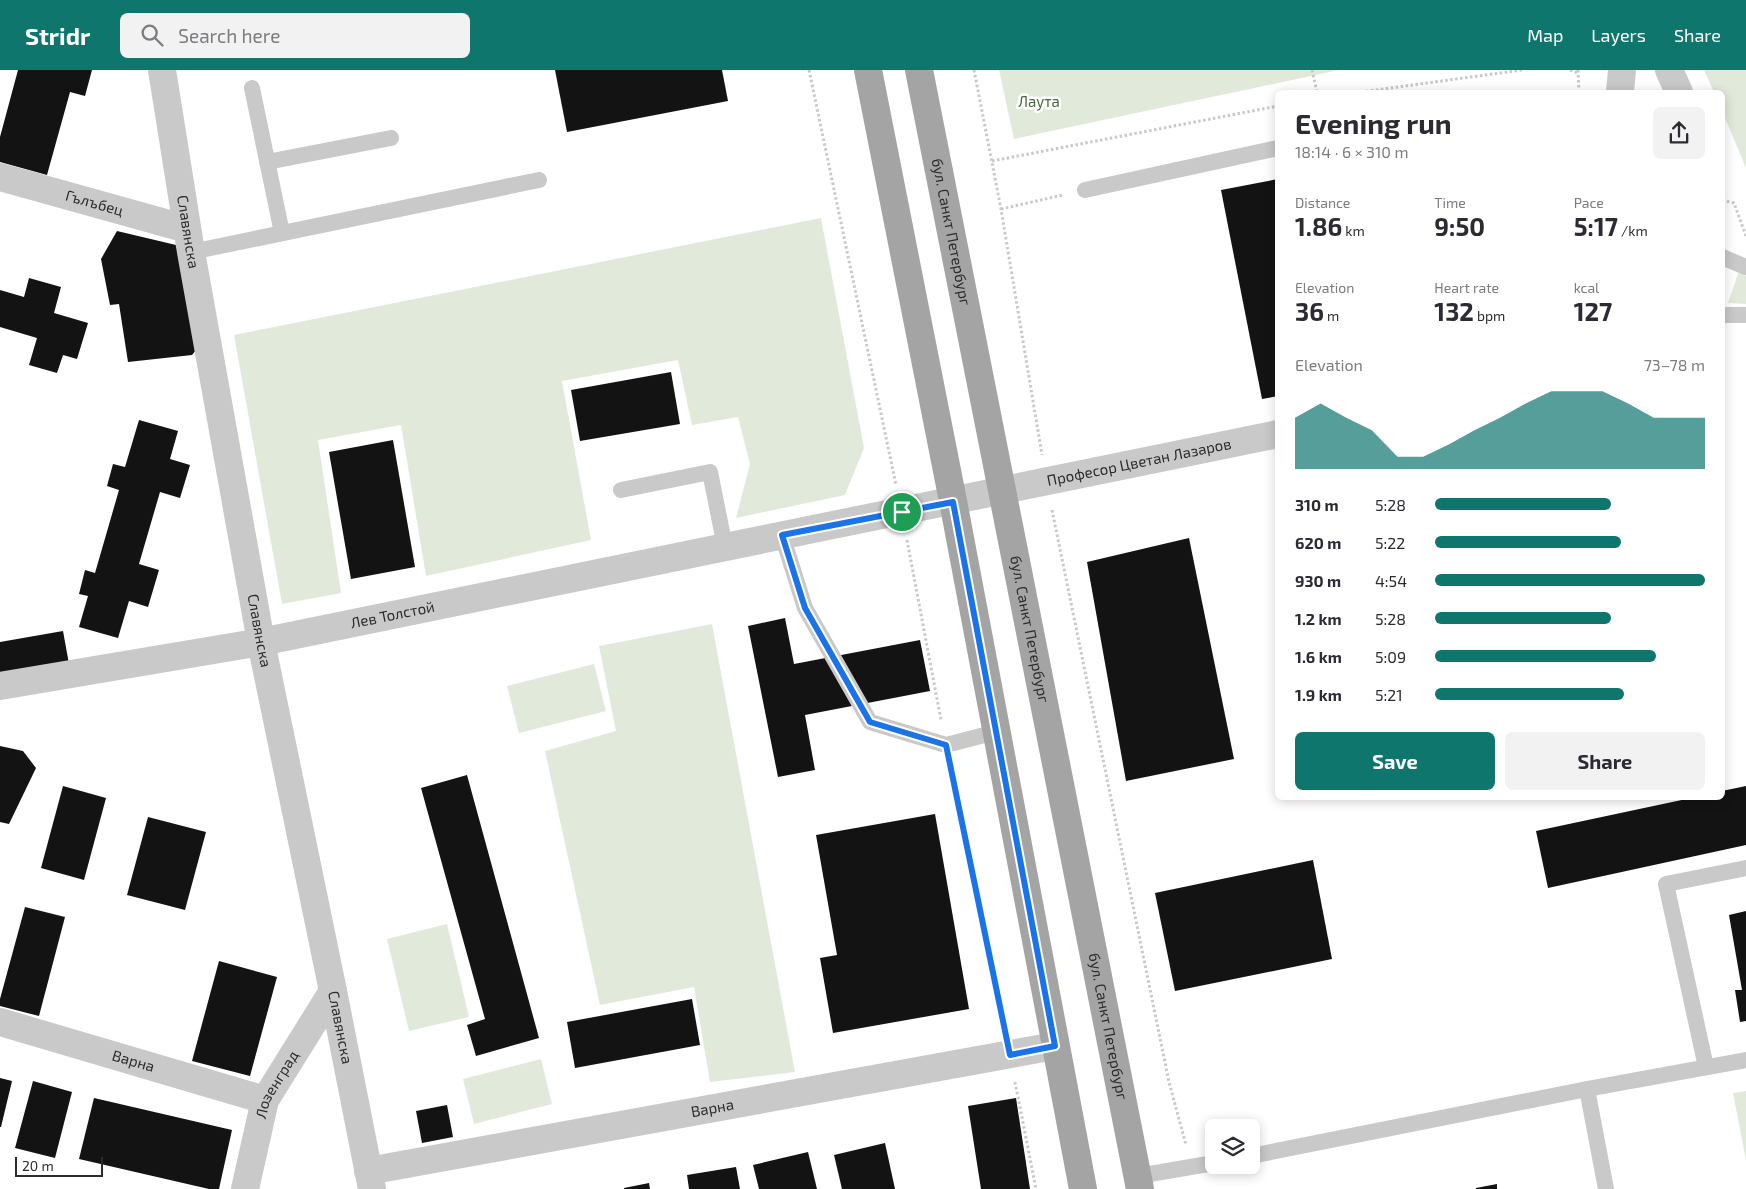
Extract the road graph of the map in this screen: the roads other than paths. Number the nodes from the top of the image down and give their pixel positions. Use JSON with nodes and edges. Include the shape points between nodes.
{"nodes":[{"id":1,"x":162,"y":70,"type":"edge"},
{"id":2,"x":868,"y":70,"type":"edge"},
{"id":3,"x":918,"y":70,"type":"edge"},
{"id":4,"x":1622,"y":70,"type":"edge"},
{"id":5,"x":1669,"y":70,"type":"edge"},
{"id":6,"x":252,"y":88,"type":"dead end"},
{"id":7,"x":1620,"y":90,"type":"edge"},
{"id":8,"x":1678,"y":90,"type":"edge"},
{"id":9,"x":391,"y":138,"type":"dead end"},
{"id":10,"x":1275,"y":149,"type":"edge"},
{"id":11,"x":267,"y":162,"type":"junction"},
{"id":12,"x":0,"y":177,"type":"edge"},
{"id":13,"x":539,"y":180,"type":"dead end"},
{"id":14,"x":1085,"y":190,"type":"road end"},
{"id":15,"x":282,"y":233,"type":"junction"},
{"id":16,"x":189,"y":241,"type":"junction"},
{"id":17,"x":1725,"y":258,"type":"edge"},
{"id":18,"x":1746,"y":267,"type":"edge"},
{"id":19,"x":1725,"y":315,"type":"edge"},
{"id":20,"x":1746,"y":316,"type":"edge"},
{"id":21,"x":1275,"y":435,"type":"edge"},
{"id":22,"x":621,"y":490,"type":"dead end"},
{"id":23,"x":1002,"y":490,"type":"junction"},
{"id":24,"x":953,"y":502,"type":"junction"},
{"id":25,"x":902,"y":512,"type":"joint"},
{"id":26,"x":782,"y":535,"type":"junction"},
{"id":27,"x":725,"y":547,"type":"junction"},
{"id":28,"x":261,"y":642,"type":"junction"},
{"id":29,"x":0,"y":686,"type":"edge"},
{"id":30,"x":996,"y":732,"type":"junction"},
{"id":31,"x":1746,"y":868,"type":"edge"},
{"id":32,"x":333,"y":990,"type":"junction"},
{"id":33,"x":0,"y":1022,"type":"edge"},
{"id":34,"x":1055,"y":1046,"type":"junction"},
{"id":35,"x":1746,"y":1060,"type":"edge"},
{"id":36,"x":1706,"y":1067,"type":"junction"},
{"id":37,"x":1588,"y":1089,"type":"junction"},
{"id":38,"x":265,"y":1100,"type":"junction"},
{"id":39,"x":1260,"y":1154,"type":"edge"},
{"id":40,"x":1205,"y":1166,"type":"edge"},
{"id":41,"x":370,"y":1180,"type":"edge"},
{"id":42,"x":1139,"y":1183,"type":"edge"},
{"id":43,"x":245,"y":1189,"type":"edge"},
{"id":44,"x":1083,"y":1189,"type":"edge"},
{"id":45,"x":1606,"y":1189,"type":"edge"}],
"edges":[{"from":1,"to":16,"type":"street","name":"Славянска"},
{"from":2,"to":24,"type":"main road"},
{"from":3,"to":23,"type":"main road","name":"бул. Санкт Петербург"},
{"from":4,"to":7,"type":"street"},
{"from":5,"to":8,"type":"street"},
{"from":6,"to":11,"type":"lane"},
{"from":9,"to":11,"type":"lane"},
{"from":10,"to":14,"type":"lane"},
{"from":11,"to":15,"type":"lane"},
{"from":12,"to":16,"type":"street","name":"Гълъбец"},
{"from":13,"to":15,"type":"lane"},
{"from":15,"to":16,"type":"lane"},
{"from":16,"to":28,"type":"street","name":"Славянска"},
{"from":17,"to":18,"type":"lane"},
{"from":19,"to":20,"type":"lane"},
{"from":21,"to":23,"type":"street","name":"Професор Цветан Лазаров"},
{"from":22,"to":27,"type":"lane","via":[[710,472]]},
{"from":23,"to":24,"type":"street","name":"Професор Цветан Лазаров"},
{"from":23,"to":42,"type":"main road","name":"бул. Санкт Петербург"},
{"from":24,"to":25,"type":"street","name":"Професор Цветан Лазаров"},
{"from":24,"to":30,"type":"main road"},
{"from":25,"to":26,"type":"street","name":"Лев Толстой"},
{"from":26,"to":27,"type":"street","name":"Лев Толстой"},
{"from":26,"to":30,"type":"lane","via":[[805,608],[870,722],[946,745]]},
{"from":27,"to":28,"type":"street","name":"Лев Толстой"},
{"from":28,"to":29,"type":"street","name":"Лев Толстой"},
{"from":28,"to":32,"type":"street","name":"Славянска"},
{"from":30,"to":34,"type":"main road"},
{"from":31,"to":36,"type":"lane","via":[[1666,884]]},
{"from":32,"to":38,"type":"street","name":"Лозенград"},
{"from":32,"to":41,"type":"street","name":"Славянска"},
{"from":33,"to":38,"type":"street","name":"Варна"},
{"from":34,"to":41,"type":"street","name":"Варна"},
{"from":34,"to":44,"type":"main road"},
{"from":35,"to":36,"type":"lane"},
{"from":36,"to":37,"type":"lane"},
{"from":37,"to":39,"type":"lane"},
{"from":37,"to":45,"type":"lane"},
{"from":38,"to":43,"type":"street","name":"Лозенград"},
{"from":40,"to":42,"type":"lane"}]}
